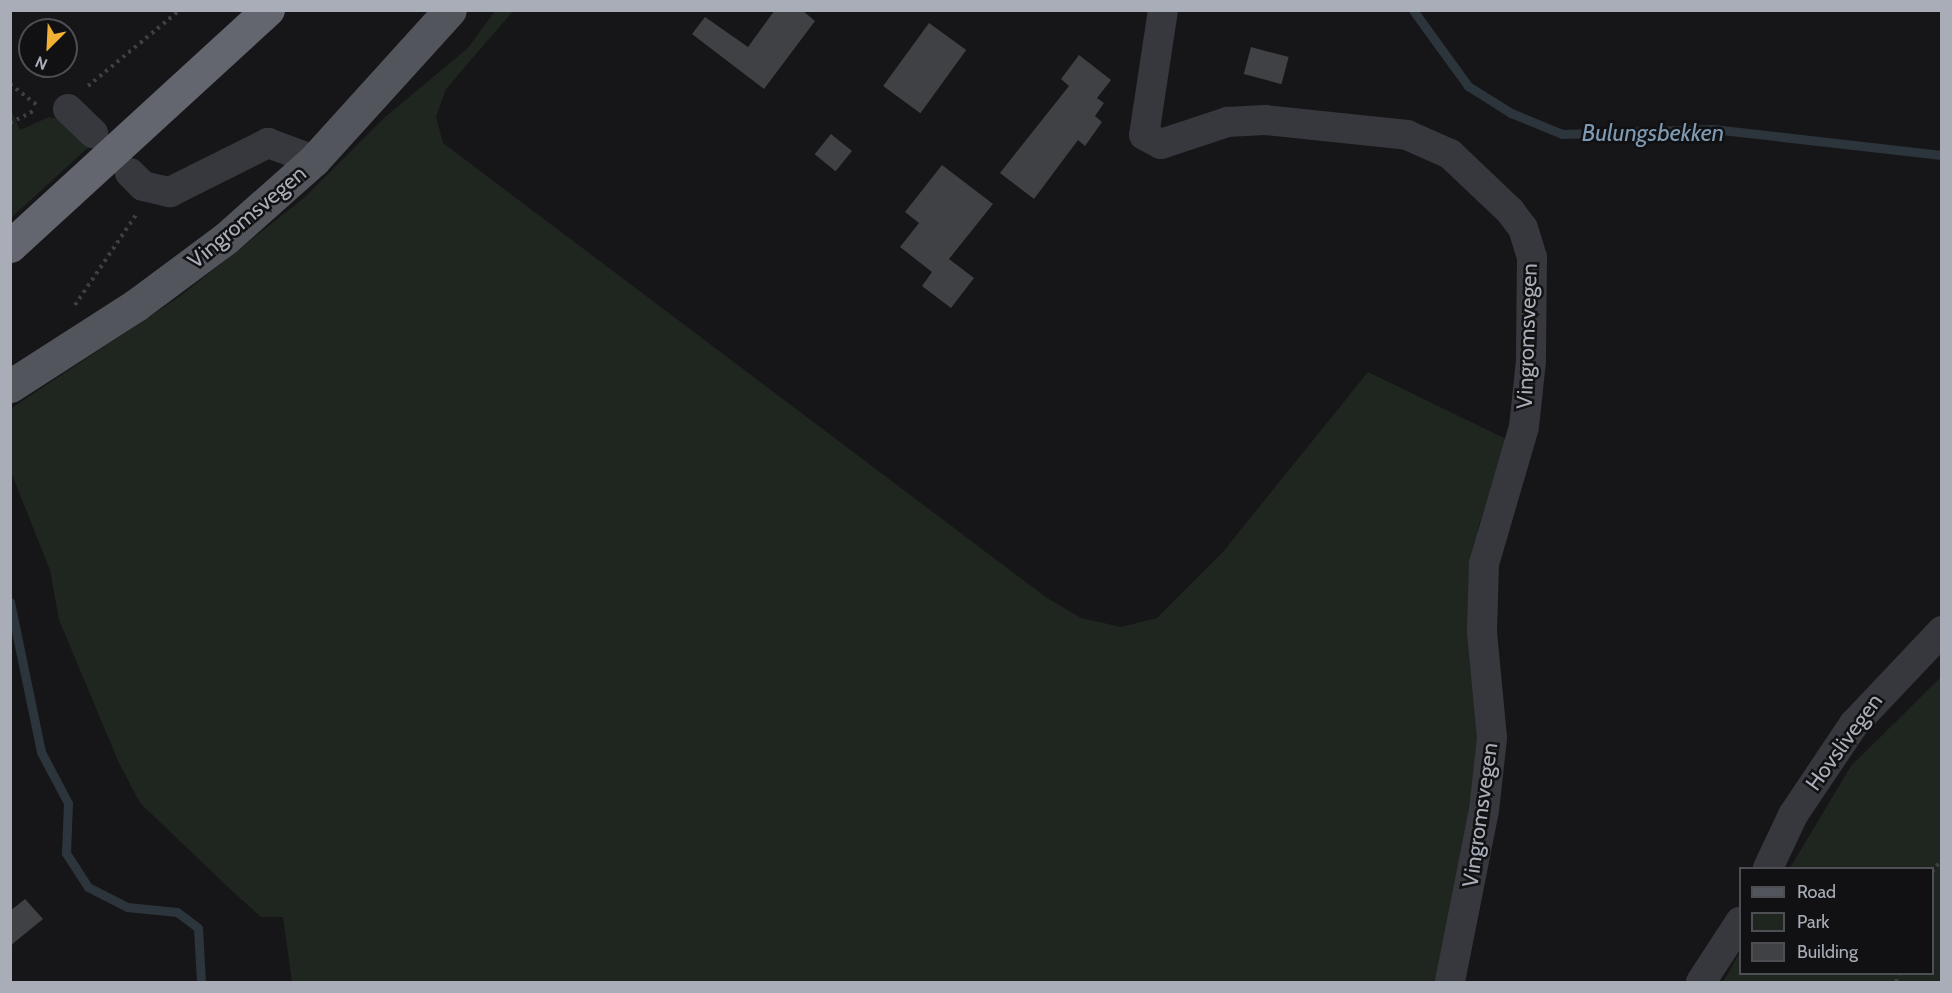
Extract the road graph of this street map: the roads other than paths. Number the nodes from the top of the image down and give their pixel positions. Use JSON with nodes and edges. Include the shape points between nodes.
{"nodes":[{"id":1,"x":268,"y":10,"type":"edge"},
{"id":2,"x":450,"y":10,"type":"edge"},
{"id":3,"x":1163,"y":10,"type":"edge"},
{"id":4,"x":54,"y":109,"type":"road end"},
{"id":5,"x":93,"y":134,"type":"dead end"},
{"id":6,"x":314,"y":160,"type":"junction"},
{"id":7,"x":130,"y":173,"type":"dead end"},
{"id":8,"x":10,"y":246,"type":"edge"},
{"id":9,"x":10,"y":386,"type":"edge"},
{"id":10,"x":1941,"y":631,"type":"edge"},
{"id":11,"x":1768,"y":867,"type":"edge"},
{"id":12,"x":1739,"y":924,"type":"edge"},
{"id":13,"x":1450,"y":982,"type":"edge"},
{"id":14,"x":1701,"y":982,"type":"edge"}],
"edges":[{"from":1,"to":8,"type":"highway"},
{"from":2,"to":6,"type":"main road","name":"Vingromsvegen"},
{"from":3,"to":13,"type":"street","name":"Vingromsvegen","via":[[1144,135],[1161,144],[1227,122],[1265,120],[1407,135],[1450,154],[1510,211],[1526,237],[1532,257],[1531,361],[1524,427],[1485,564],[1482,632],[1492,738],[1484,810]]},
{"from":4,"to":5,"type":"street"},
{"from":6,"to":7,"type":"street","via":[[268,143],[185,186],[156,192]]},
{"from":6,"to":9,"type":"main road","name":"Vingromsvegen","via":[[225,239]]},
{"from":10,"to":11,"type":"street","name":"Hovslivegen","via":[[1854,724],[1793,814]]},
{"from":12,"to":14,"type":"street"}]}
